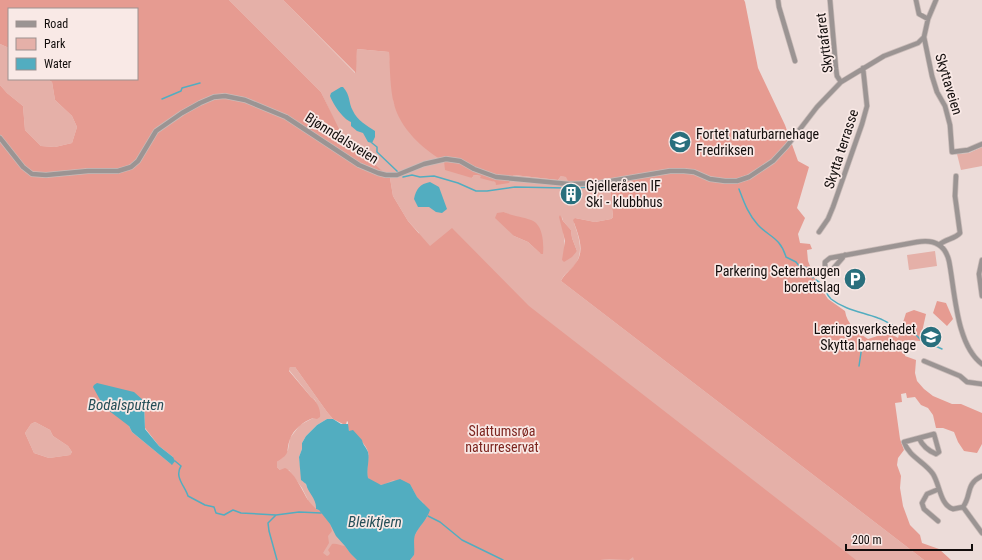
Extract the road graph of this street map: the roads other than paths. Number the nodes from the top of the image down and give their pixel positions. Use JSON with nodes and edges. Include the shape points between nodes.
{"nodes":[{"id":1,"x":778,"y":0,"type":"edge"},
{"id":2,"x":830,"y":0,"type":"edge"},
{"id":3,"x":916,"y":0,"type":"edge"},
{"id":4,"x":936,"y":0,"type":"edge"},
{"id":5,"x":928,"y":19,"type":"junction"},
{"id":6,"x":924,"y":37,"type":"junction"},
{"id":7,"x":795,"y":61,"type":"dead end"},
{"id":8,"x":863,"y":68,"type":"junction"},
{"id":9,"x":841,"y":82,"type":"junction"},
{"id":10,"x":0,"y":138,"type":"edge"},
{"id":11,"x":982,"y":144,"type":"edge"},
{"id":12,"x":956,"y":176,"type":"dead end"},
{"id":13,"x":819,"y":232,"type":"dead end"},
{"id":14,"x":939,"y":245,"type":"junction"},
{"id":15,"x":845,"y":255,"type":"dead end"},
{"id":16,"x":982,"y":260,"type":"edge"},
{"id":17,"x":982,"y":296,"type":"edge"},
{"id":18,"x":924,"y":361,"type":"dead end"},
{"id":19,"x":982,"y":364,"type":"edge"},
{"id":20,"x":982,"y":384,"type":"edge"},
{"id":21,"x":919,"y":438,"type":"junction"},
{"id":22,"x":982,"y":476,"type":"edge"},
{"id":23,"x":938,"y":489,"type":"junction"},
{"id":24,"x":963,"y":507,"type":"junction"},
{"id":25,"x":938,"y":521,"type":"dead end"},
{"id":26,"x":982,"y":533,"type":"edge"}],
"edges":[{"from":1,"to":7,"type":"street"},
{"from":2,"to":9,"type":"street","name":"Skyttafaret","via":[[836,69]]},
{"from":3,"to":5,"type":"street","via":[[919,14]]},
{"from":4,"to":5,"type":"street","name":"Skyttaveien"},
{"from":5,"to":6,"type":"street","name":"Skyttaveien"},
{"from":6,"to":8,"type":"street","name":"Bjønndalsveien","via":[[918,43],[884,56]]},
{"from":6,"to":11,"type":"street","name":"Skyttaveien","via":[[932,76],[950,125],[952,152],[974,149]]},
{"from":8,"to":9,"type":"street","name":"Bjønndalsveien"},
{"from":8,"to":13,"type":"street","name":"Skytta terrasse","via":[[867,106],[833,207]]},
{"from":9,"to":10,"type":"street","name":"Bjønndalsveien","via":[[773,161],[749,177],[737,181],[710,179],[694,172],[670,171],[599,183],[569,184],[496,177],[460,161],[446,159],[424,164],[397,175],[386,175],[359,165],[286,117],[245,100],[225,96],[214,97],[200,103],[156,131],[138,162],[118,171],[32,174],[23,167]]},
{"from":12,"to":14,"type":"street","via":[[954,196],[960,233]]},
{"from":14,"to":15,"type":"street","via":[[932,241],[924,241]]},
{"from":14,"to":19,"type":"street","via":[[948,258],[962,335],[974,356]]},
{"from":16,"to":17,"type":"street","via":[[979,274]]},
{"from":18,"to":20,"type":"street","via":[[960,376],[967,382]]},
{"from":21,"to":21,"type":"street","via":[[934,434],[938,452],[933,453]]},
{"from":21,"to":23,"type":"street","via":[[904,442],[905,446],[931,471]]},
{"from":22,"to":24,"type":"street","via":[[972,484]]},
{"from":23,"to":24,"type":"street","via":[[948,507]]},
{"from":23,"to":25,"type":"street","via":[[928,494],[922,503],[924,509]]},
{"from":24,"to":26,"type":"street"}]}
